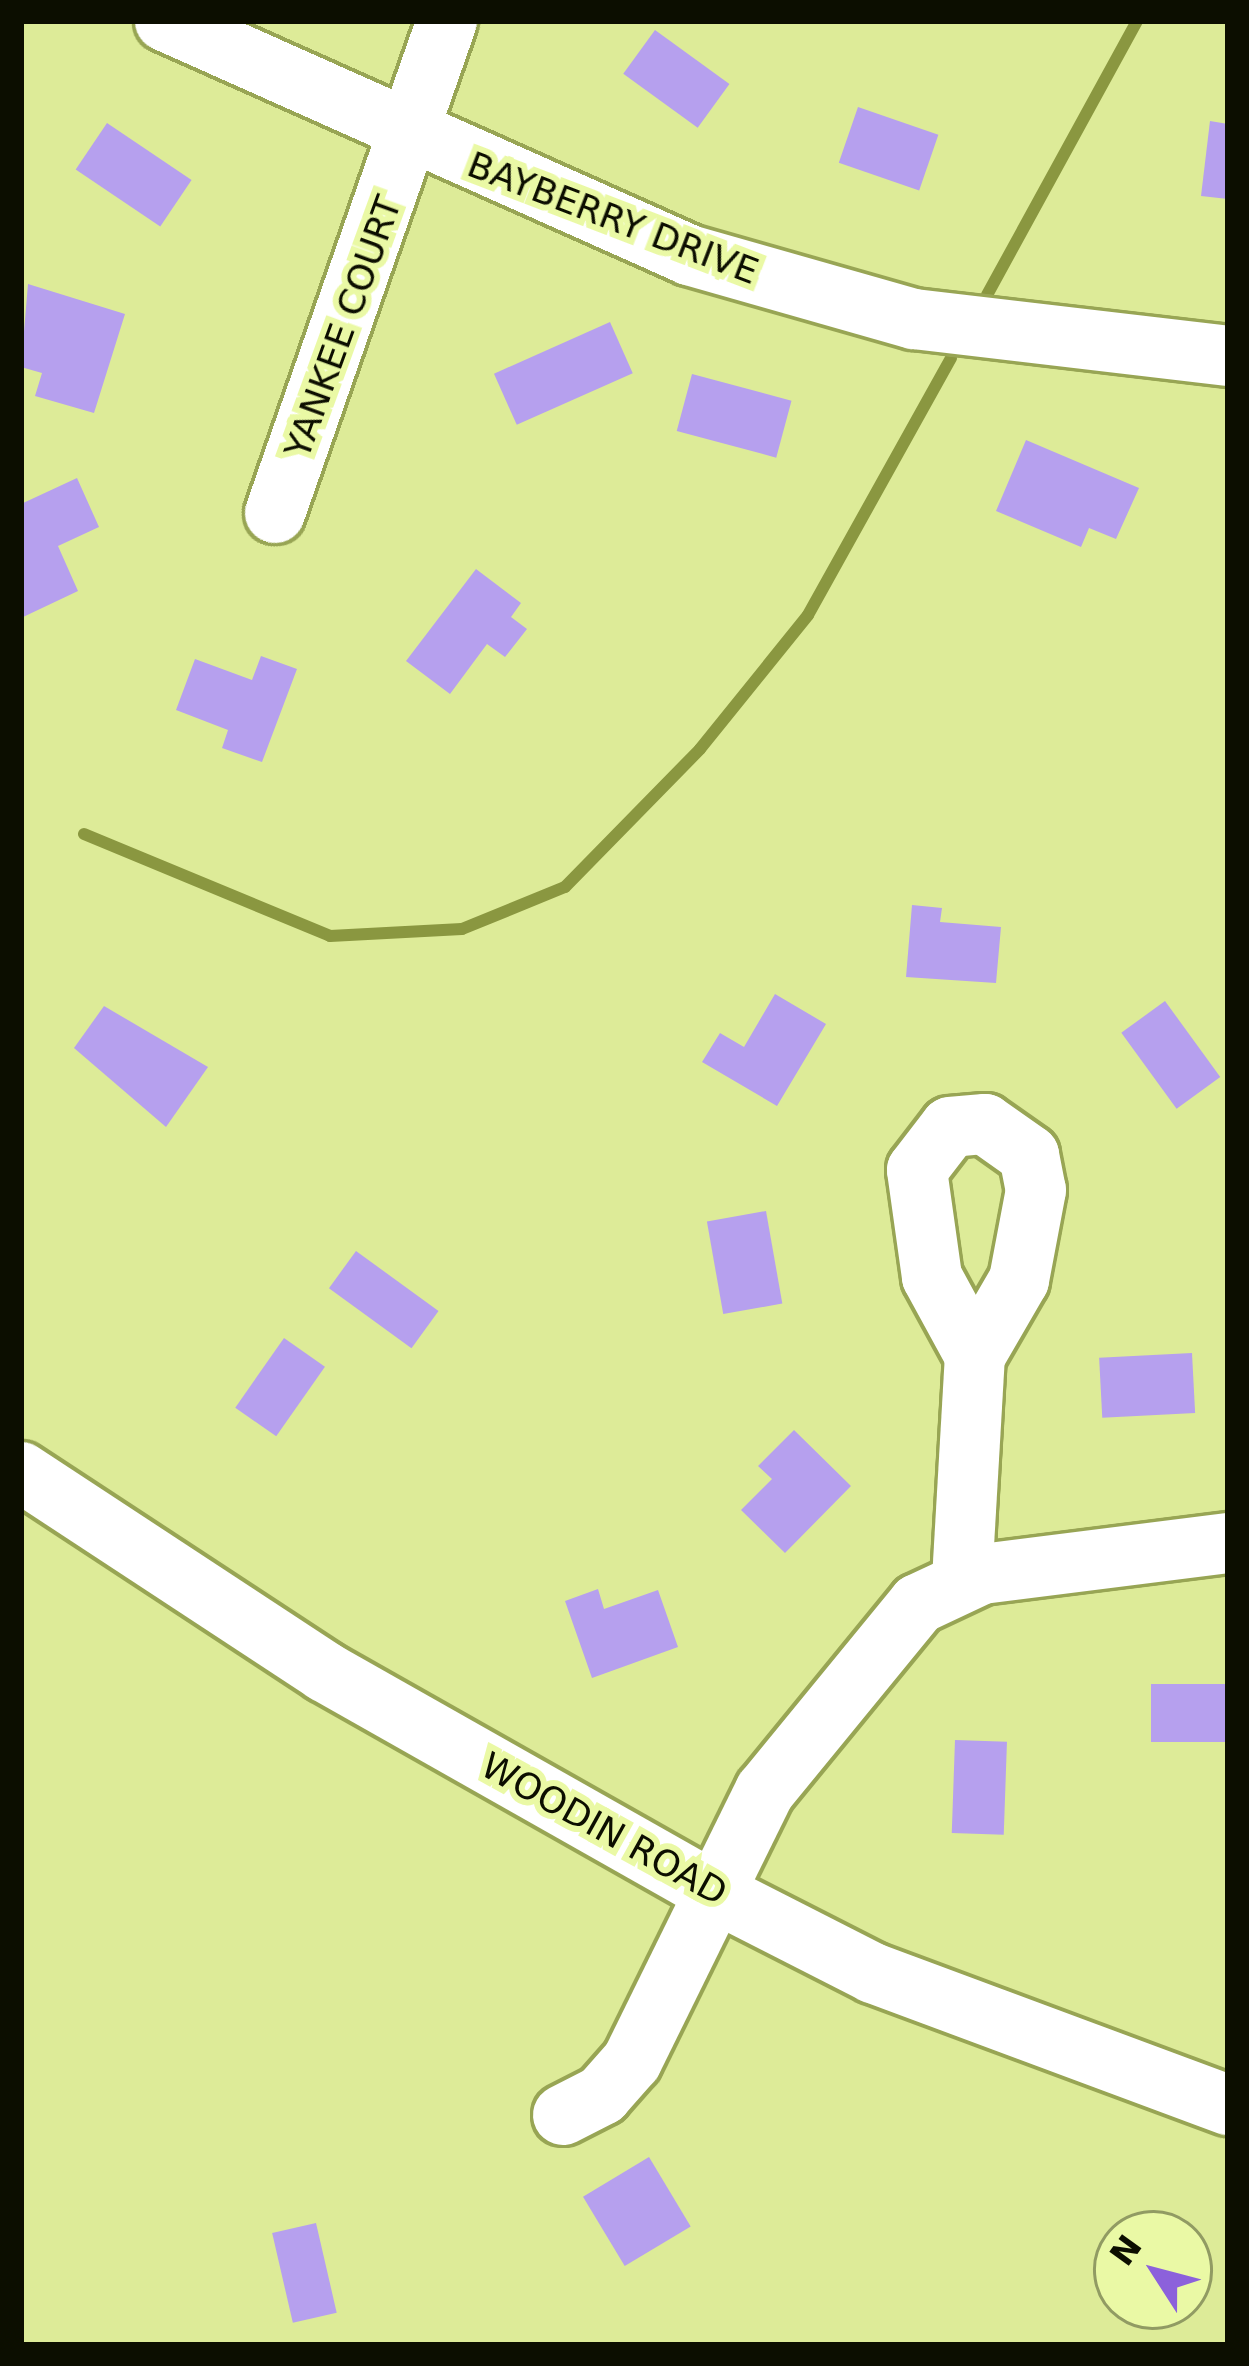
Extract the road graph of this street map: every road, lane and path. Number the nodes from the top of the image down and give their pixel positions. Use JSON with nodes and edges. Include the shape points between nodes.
{"nodes":[{"id":1,"x":165,"y":21,"type":"edge"},
{"id":2,"x":447,"y":21,"type":"edge"},
{"id":3,"x":412,"y":140,"type":"junction"},
{"id":4,"x":1228,"y":356,"type":"edge"},
{"id":5,"x":274,"y":513,"type":"dead end"},
{"id":6,"x":976,"y":1357,"type":"dead end"},
{"id":7,"x":21,"y":1472,"type":"edge"},
{"id":8,"x":1228,"y":1543,"type":"edge"},
{"id":9,"x":962,"y":1580,"type":"junction"},
{"id":10,"x":708,"y":1889,"type":"junction"},
{"id":11,"x":1228,"y":2105,"type":"edge"},
{"id":12,"x":563,"y":2115,"type":"dead end"}],
"edges":[{"from":1,"to":3,"type":"street","name":"BAYBERRY DRIVE"},
{"from":2,"to":3,"type":"street","name":"YANKEE COURT"},
{"from":3,"to":4,"type":"street","name":"BAYBERRY DRIVE","via":[[689,255],[914,319]]},
{"from":3,"to":5,"type":"street","name":"YANKEE COURT"},
{"from":6,"to":9,"type":"street"},
{"from":7,"to":10,"type":"street","name":"WOODIN ROAD","via":[[325,1672]]},
{"from":8,"to":9,"type":"street"},
{"from":9,"to":10,"type":"street","via":[[918,1604],[873,1652],[765,1791]]},
{"from":10,"to":11,"type":"street","name":"WOODIN ROAD","via":[[873,1973]]},
{"from":10,"to":12,"type":"street","via":[[632,2061]]}]}
